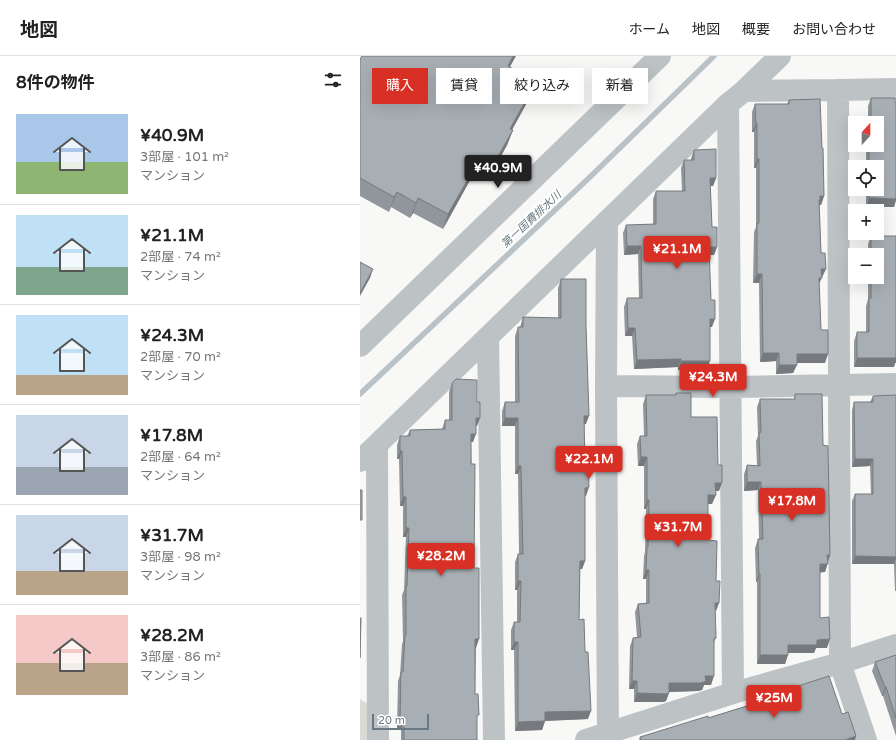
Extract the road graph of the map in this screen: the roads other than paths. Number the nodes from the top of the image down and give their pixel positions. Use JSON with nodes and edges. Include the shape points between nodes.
{"nodes":[{"id":1,"x":660,"y":56,"type":"edge"},
{"id":2,"x":780,"y":56,"type":"edge"},
{"id":3,"x":896,"y":89,"type":"edge"},
{"id":4,"x":744,"y":90,"type":"junction"},
{"id":5,"x":838,"y":90,"type":"junction"},
{"id":6,"x":728,"y":104,"type":"junction"},
{"id":7,"x":607,"y":220,"type":"junction"},
{"id":8,"x":488,"y":337,"type":"junction"},
{"id":9,"x":360,"y":346,"type":"edge"},
{"id":10,"x":896,"y":384,"type":"edge"},
{"id":11,"x":606,"y":386,"type":"junction"},
{"id":12,"x":840,"y":386,"type":"junction"},
{"id":13,"x":730,"y":388,"type":"junction"},
{"id":14,"x":377,"y":445,"type":"junction"},
{"id":15,"x":360,"y":461,"type":"edge"},
{"id":16,"x":896,"y":645,"type":"edge"},
{"id":17,"x":840,"y":663,"type":"junction"},
{"id":18,"x":369,"y":685,"type":"edge"},
{"id":19,"x":733,"y":693,"type":"junction"},
{"id":20,"x":608,"y":736,"type":"edge"},
{"id":21,"x":378,"y":740,"type":"edge"},
{"id":22,"x":494,"y":740,"type":"edge"},
{"id":23,"x":586,"y":740,"type":"edge"},
{"id":24,"x":866,"y":740,"type":"edge"}],
"edges":[{"from":1,"to":9,"type":"street"},
{"from":2,"to":4,"type":"street"},
{"from":3,"to":5,"type":"street"},
{"from":4,"to":5,"type":"street"},
{"from":4,"to":6,"type":"street"},
{"from":5,"to":12,"type":"street"},
{"from":6,"to":7,"type":"street"},
{"from":6,"to":13,"type":"street"},
{"from":7,"to":8,"type":"street"},
{"from":7,"to":11,"type":"street"},
{"from":8,"to":14,"type":"street"},
{"from":8,"to":22,"type":"street"},
{"from":10,"to":12,"type":"street"},
{"from":11,"to":13,"type":"street"},
{"from":11,"to":20,"type":"street"},
{"from":12,"to":13,"type":"street"},
{"from":12,"to":17,"type":"street"},
{"from":13,"to":19,"type":"street"},
{"from":14,"to":15,"type":"street"},
{"from":14,"to":18,"type":"street"},
{"from":16,"to":17,"type":"street"},
{"from":17,"to":19,"type":"street"},
{"from":17,"to":24,"type":"street"},
{"from":18,"to":21,"type":"street"},
{"from":19,"to":20,"type":"street"},
{"from":20,"to":23,"type":"street"}]}
